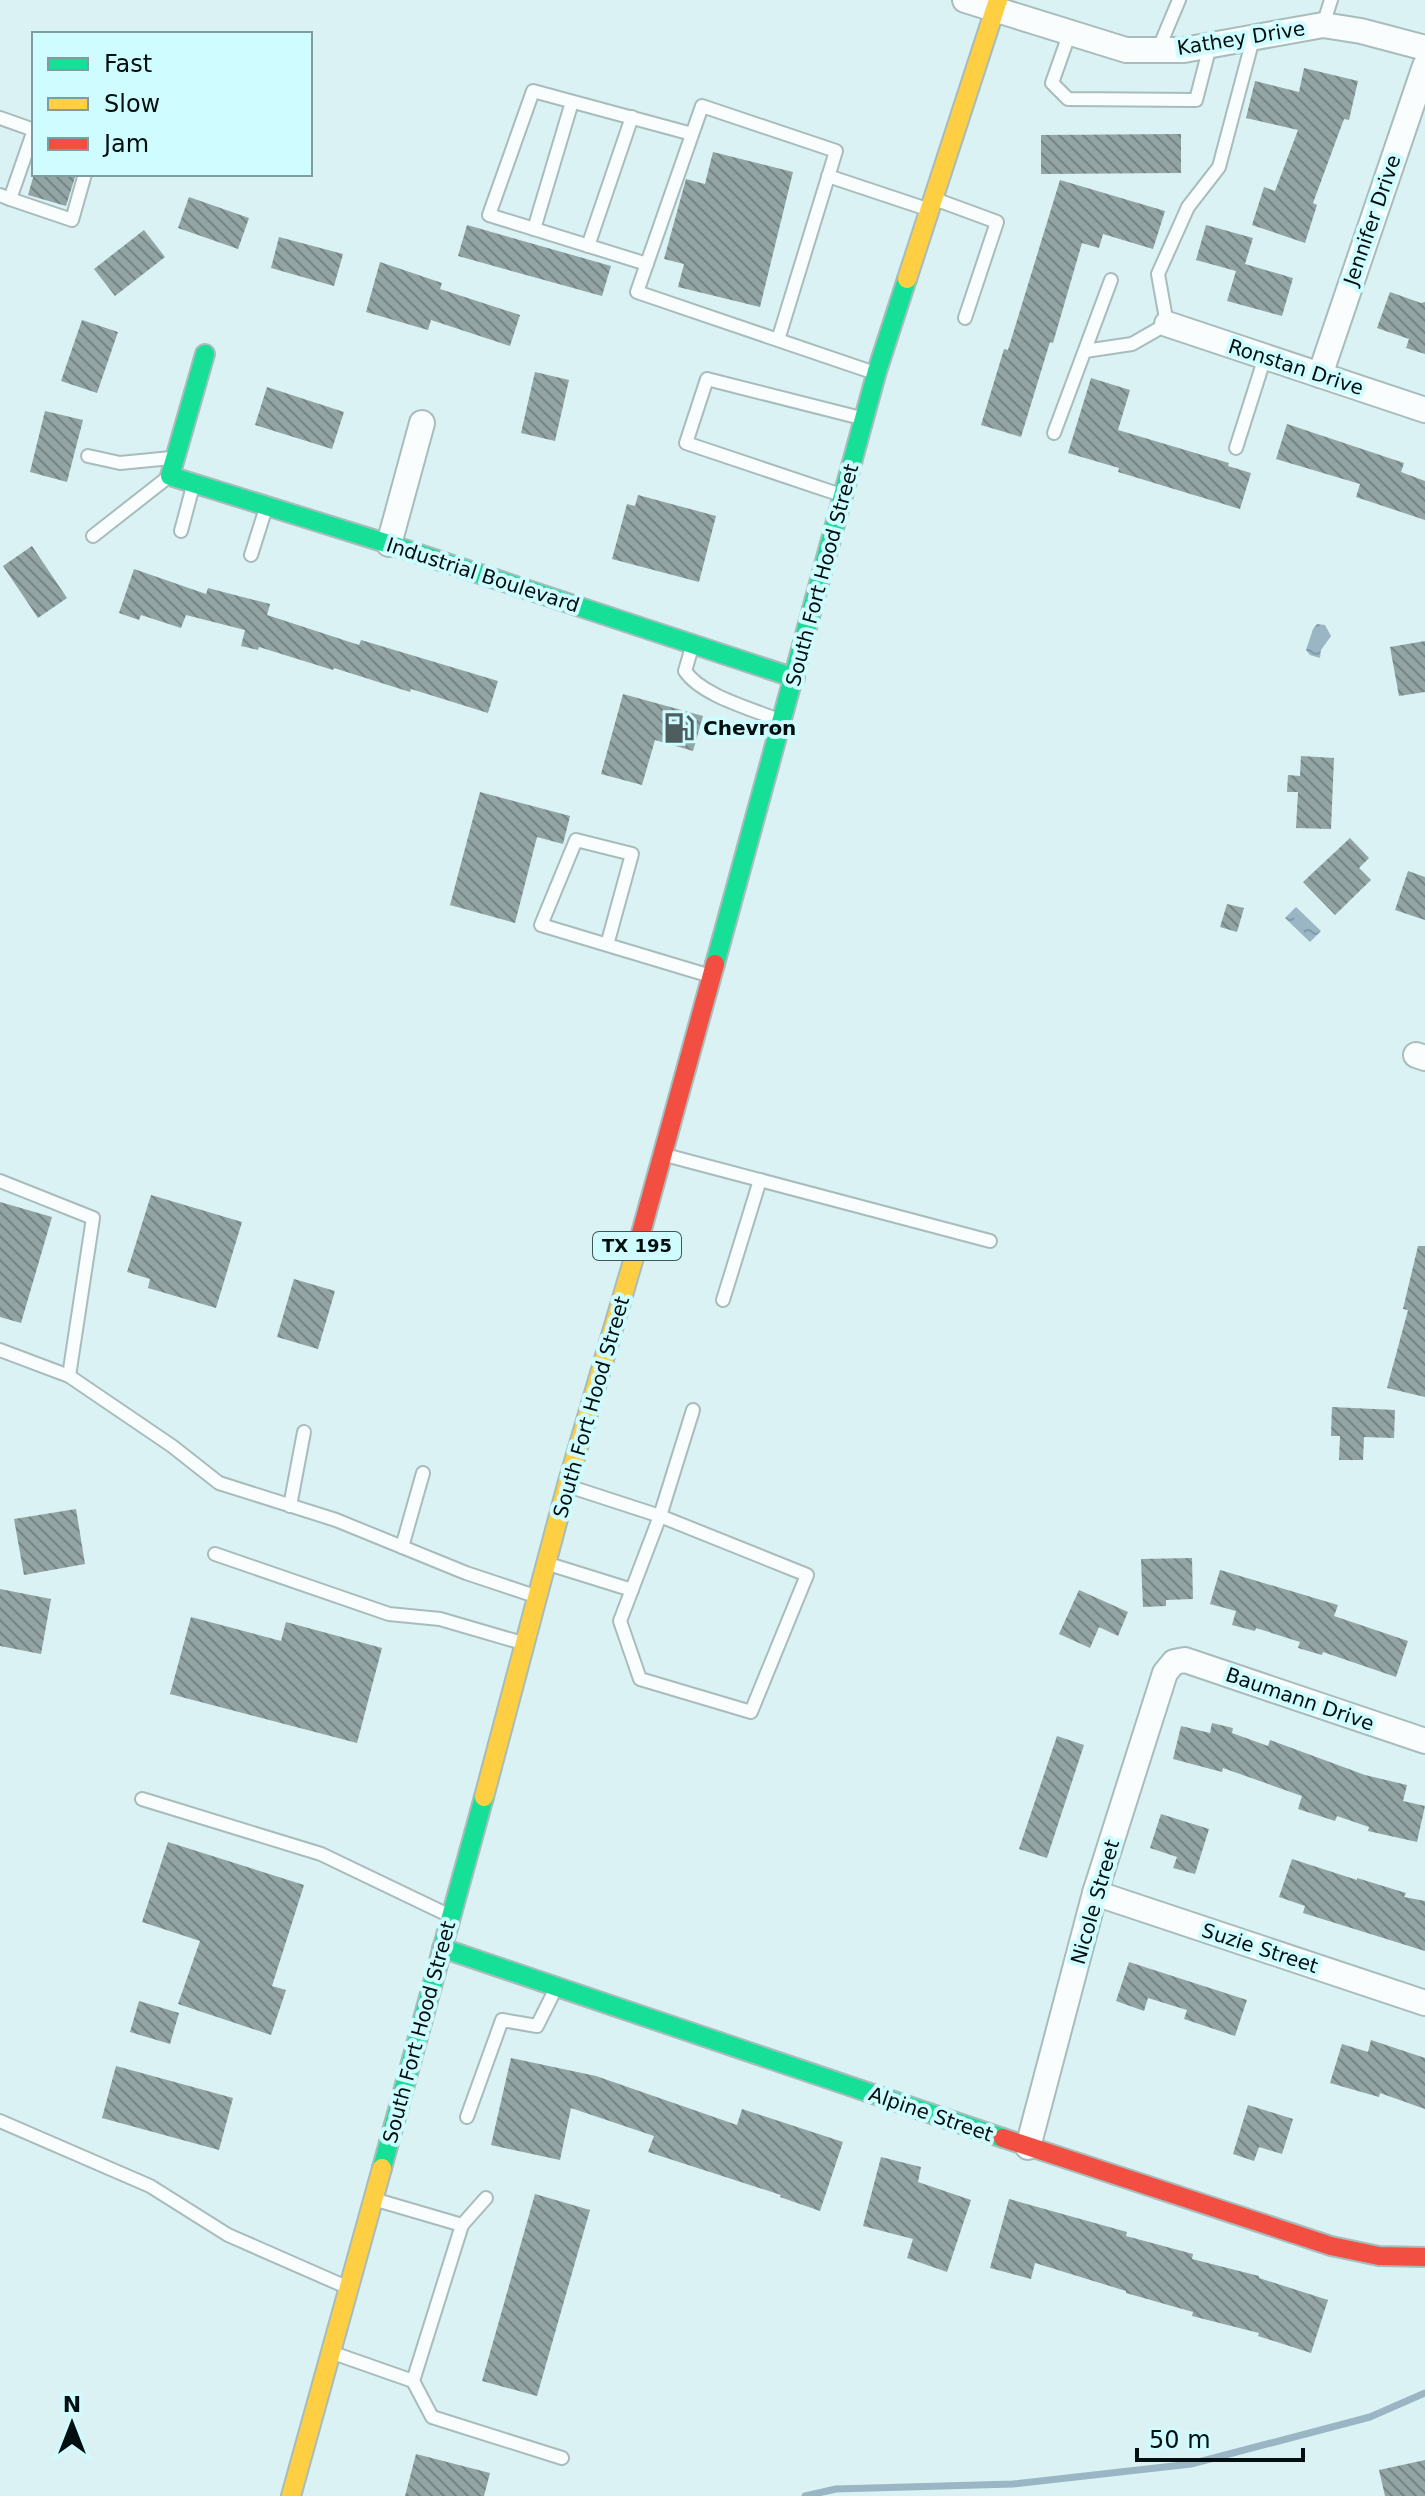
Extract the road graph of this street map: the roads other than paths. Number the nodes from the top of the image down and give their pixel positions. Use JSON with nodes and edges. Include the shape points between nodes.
{"nodes":[{"id":1,"x":965,"y":0,"type":"edge"},
{"id":2,"x":1179,"y":0,"type":"edge"},
{"id":3,"x":1331,"y":0,"type":"edge"},
{"id":4,"x":996,"y":5,"type":"edge"},
{"id":5,"x":1323,"y":25,"type":"junction"},
{"id":6,"x":1070,"y":32,"type":"junction"},
{"id":7,"x":1253,"y":39,"type":"junction"},
{"id":8,"x":1210,"y":46,"type":"junction"},
{"id":9,"x":1425,"y":48,"type":"edge"},
{"id":10,"x":1158,"y":50,"type":"junction"},
{"id":11,"x":1425,"y":66,"type":"edge"},
{"id":12,"x":572,"y":102,"type":"junction"},
{"id":13,"x":632,"y":117,"type":"junction"},
{"id":14,"x":0,"y":118,"type":"edge"},
{"id":15,"x":32,"y":129,"type":"edge"},
{"id":16,"x":692,"y":134,"type":"junction"},
{"id":17,"x":32,"y":135,"type":"edge"},
{"id":18,"x":84,"y":176,"type":"edge"},
{"id":19,"x":828,"y":176,"type":"junction"},
{"id":20,"x":5,"y":197,"type":"edge"},
{"id":21,"x":931,"y":204,"type":"junction"},
{"id":22,"x":534,"y":229,"type":"junction"},
{"id":23,"x":588,"y":246,"type":"junction"},
{"id":24,"x":647,"y":264,"type":"junction"},
{"id":25,"x":1111,"y":280,"type":"dead end"},
{"id":26,"x":965,"y":318,"type":"dead end"},
{"id":27,"x":1167,"y":324,"type":"junction"},
{"id":28,"x":778,"y":340,"type":"junction"},
{"id":29,"x":1085,"y":351,"type":"junction"},
{"id":30,"x":205,"y":354,"type":"dead end"},
{"id":31,"x":1265,"y":357,"type":"junction"},
{"id":32,"x":876,"y":373,"type":"junction"},
{"id":33,"x":1320,"y":375,"type":"junction"},
{"id":34,"x":1425,"y":410,"type":"edge"},
{"id":35,"x":864,"y":419,"type":"junction"},
{"id":36,"x":422,"y":423,"type":"dead end"},
{"id":37,"x":1054,"y":433,"type":"dead end"},
{"id":38,"x":1236,"y":448,"type":"dead end"},
{"id":39,"x":88,"y":456,"type":"dead end"},
{"id":40,"x":173,"y":467,"type":"junction"},
{"id":41,"x":194,"y":483,"type":"junction"},
{"id":42,"x":844,"y":496,"type":"junction"},
{"id":43,"x":267,"y":506,"type":"junction"},
{"id":44,"x":181,"y":531,"type":"dead end"},
{"id":45,"x":93,"y":536,"type":"dead end"},
{"id":46,"x":389,"y":544,"type":"junction"},
{"id":47,"x":251,"y":555,"type":"dead end"},
{"id":48,"x":693,"y":644,"type":"junction"},
{"id":49,"x":795,"y":678,"type":"junction"},
{"id":50,"x":783,"y":722,"type":"junction"},
{"id":51,"x":607,"y":945,"type":"junction"},
{"id":52,"x":711,"y":976,"type":"junction"},
{"id":53,"x":662,"y":1154,"type":"junction"},
{"id":54,"x":760,"y":1180,"type":"junction"},
{"id":55,"x":0,"y":1181,"type":"edge"},
{"id":56,"x":990,"y":1241,"type":"dead end"},
{"id":57,"x":723,"y":1300,"type":"dead end"},
{"id":58,"x":0,"y":1350,"type":"edge"},
{"id":59,"x":69,"y":1376,"type":"junction"},
{"id":60,"x":693,"y":1410,"type":"dead end"},
{"id":61,"x":304,"y":1432,"type":"dead end"},
{"id":62,"x":423,"y":1473,"type":"dead end"},
{"id":63,"x":567,"y":1485,"type":"junction"},
{"id":64,"x":290,"y":1506,"type":"junction"},
{"id":65,"x":660,"y":1516,"type":"junction"},
{"id":66,"x":402,"y":1547,"type":"junction"},
{"id":67,"x":215,"y":1554,"type":"dead end"},
{"id":68,"x":548,"y":1564,"type":"junction"},
{"id":69,"x":632,"y":1590,"type":"junction"},
{"id":70,"x":539,"y":1597,"type":"junction"},
{"id":71,"x":526,"y":1645,"type":"junction"},
{"id":72,"x":1174,"y":1662,"type":"joint"},
{"id":73,"x":1425,"y":1741,"type":"edge"},
{"id":74,"x":142,"y":1799,"type":"dead end"},
{"id":75,"x":1095,"y":1893,"type":"junction"},
{"id":76,"x":451,"y":1916,"type":"junction"},
{"id":77,"x":442,"y":1948,"type":"junction"},
{"id":78,"x":557,"y":1987,"type":"junction"},
{"id":79,"x":1425,"y":2003,"type":"edge"},
{"id":80,"x":467,"y":2117,"type":"dead end"},
{"id":81,"x":0,"y":2121,"type":"edge"},
{"id":82,"x":1028,"y":2147,"type":"junction"},
{"id":83,"x":486,"y":2198,"type":"dead end"},
{"id":84,"x":373,"y":2199,"type":"junction"},
{"id":85,"x":462,"y":2225,"type":"junction"},
{"id":86,"x":1425,"y":2257,"type":"edge"},
{"id":87,"x":348,"y":2288,"type":"junction"},
{"id":88,"x":331,"y":2353,"type":"junction"},
{"id":89,"x":413,"y":2381,"type":"junction"},
{"id":90,"x":562,"y":2458,"type":"dead end"},
{"id":91,"x":291,"y":2496,"type":"edge"}],
"edges":[{"from":1,"to":4,"type":"street","name":"Kathey Drive"},
{"from":2,"to":10,"type":"lane"},
{"from":3,"to":5,"type":"lane"},
{"from":4,"to":6,"type":"street","name":"Kathey Drive"},
{"from":4,"to":21,"type":"main road","name":"South Fort Hood Street","number":"TX 195"},
{"from":5,"to":7,"type":"street","name":"Kathey Drive"},
{"from":5,"to":9,"type":"street","name":"Kathey Drive"},
{"from":6,"to":8,"type":"lane","via":[[1052,83],[1068,99],[1196,100]]},
{"from":6,"to":10,"type":"street","name":"Kathey Drive","via":[[1126,50]]},
{"from":7,"to":8,"type":"street","name":"Kathey Drive"},
{"from":7,"to":27,"type":"lane","via":[[1219,167],[1188,207],[1158,274]]},
{"from":8,"to":10,"type":"street","name":"Kathey Drive"},
{"from":11,"to":33,"type":"street","name":"Jennifer Drive"},
{"from":12,"to":13,"type":"lane"},
{"from":12,"to":22,"type":"lane"},
{"from":12,"to":22,"type":"lane","via":[[533,91],[489,215]]},
{"from":13,"to":16,"type":"lane"},
{"from":13,"to":23,"type":"lane"},
{"from":14,"to":15,"type":"lane"},
{"from":16,"to":19,"type":"lane","via":[[702,106],[836,151]]},
{"from":16,"to":24,"type":"lane"},
{"from":17,"to":20,"type":"lane"},
{"from":18,"to":20,"type":"lane","via":[[72,220]]},
{"from":19,"to":21,"type":"lane"},
{"from":19,"to":28,"type":"lane"},
{"from":21,"to":26,"type":"lane","via":[[997,222]]},
{"from":21,"to":32,"type":"main road","name":"South Fort Hood Street","number":"TX 195"},
{"from":22,"to":23,"type":"lane"},
{"from":23,"to":24,"type":"lane"},
{"from":24,"to":28,"type":"lane","via":[[637,292]]},
{"from":25,"to":29,"type":"lane"},
{"from":27,"to":29,"type":"lane","via":[[1132,344]]},
{"from":27,"to":31,"type":"street","name":"Ronstan Drive"},
{"from":28,"to":32,"type":"lane"},
{"from":29,"to":37,"type":"lane"},
{"from":30,"to":40,"type":"main road"},
{"from":31,"to":33,"type":"street","name":"Ronstan Drive"},
{"from":31,"to":38,"type":"lane"},
{"from":32,"to":35,"type":"main road","name":"South Fort Hood Street","number":"TX 195"},
{"from":33,"to":34,"type":"street","name":"Ronstan Drive"},
{"from":35,"to":42,"type":"main road","name":"South Fort Hood Street","number":"TX 195"},
{"from":35,"to":42,"type":"lane","via":[[707,379],[686,443]]},
{"from":36,"to":46,"type":"street"},
{"from":39,"to":40,"type":"lane"},
{"from":40,"to":41,"type":"main road","name":"Industrial Boulevard"},
{"from":40,"to":45,"type":"lane"},
{"from":41,"to":43,"type":"main road","name":"Industrial Boulevard"},
{"from":41,"to":44,"type":"lane"},
{"from":42,"to":49,"type":"main road","name":"South Fort Hood Street","number":"TX 195"},
{"from":43,"to":46,"type":"main road","name":"Industrial Boulevard"},
{"from":43,"to":47,"type":"lane"},
{"from":46,"to":48,"type":"main road","name":"Industrial Boulevard"},
{"from":48,"to":49,"type":"main road","name":"Industrial Boulevard"},
{"from":48,"to":50,"type":"lane","via":[[685,671],[690,679]]},
{"from":49,"to":50,"type":"main road","name":"South Fort Hood Street","number":"TX 195"},
{"from":50,"to":52,"type":"main road","name":"South Fort Hood Street","number":"TX 195"},
{"from":51,"to":51,"type":"lane","via":[[541,925],[576,840],[632,854]]},
{"from":51,"to":52,"type":"lane"},
{"from":52,"to":53,"type":"main road","name":"South Fort Hood Street","number":"TX 195"},
{"from":53,"to":54,"type":"lane"},
{"from":53,"to":63,"type":"main road","name":"South Fort Hood Street","number":"TX 195"},
{"from":54,"to":56,"type":"lane"},
{"from":54,"to":57,"type":"lane"},
{"from":55,"to":59,"type":"lane","via":[[93,1218]]},
{"from":58,"to":59,"type":"lane"},
{"from":59,"to":64,"type":"lane","via":[[219,1483]]},
{"from":60,"to":65,"type":"lane"},
{"from":61,"to":64,"type":"lane"},
{"from":62,"to":66,"type":"lane"},
{"from":63,"to":65,"type":"lane"},
{"from":63,"to":68,"type":"main road","name":"South Fort Hood Street","number":"TX 195"},
{"from":64,"to":66,"type":"lane"},
{"from":65,"to":69,"type":"lane"},
{"from":65,"to":69,"type":"lane","via":[[807,1575],[751,1712],[640,1679],[620,1621]]},
{"from":66,"to":70,"type":"lane"},
{"from":67,"to":71,"type":"lane","via":[[389,1614],[440,1619]]},
{"from":68,"to":69,"type":"lane"},
{"from":68,"to":70,"type":"main road","name":"South Fort Hood Street","number":"TX 195"},
{"from":70,"to":71,"type":"main road","name":"South Fort Hood Street","number":"TX 195"},
{"from":71,"to":76,"type":"main road","name":"South Fort Hood Street","number":"TX 195"},
{"from":72,"to":73,"type":"street","name":"Baumann Drive","via":[[1185,1660]]},
{"from":72,"to":75,"type":"street","name":"Nicole Street","via":[[1165,1673]]},
{"from":74,"to":76,"type":"lane","via":[[321,1854]]},
{"from":75,"to":79,"type":"street","name":"Suzie Street"},
{"from":75,"to":82,"type":"street","name":"Nicole Street"},
{"from":76,"to":77,"type":"main road","name":"South Fort Hood Street","number":"TX 195"},
{"from":77,"to":78,"type":"main road","name":"Alpine Street"},
{"from":77,"to":84,"type":"main road","name":"South Fort Hood Street","number":"TX 195"},
{"from":78,"to":80,"type":"lane","via":[[537,2026],[502,2020]]},
{"from":78,"to":82,"type":"main road","name":"Alpine Street"},
{"from":81,"to":87,"type":"lane","via":[[150,2186],[228,2235]]},
{"from":82,"to":86,"type":"main road","name":"Alpine Street","via":[[1331,2246],[1379,2256]]},
{"from":83,"to":85,"type":"lane"},
{"from":84,"to":85,"type":"lane"},
{"from":84,"to":87,"type":"main road","name":"South Fort Hood Street","number":"TX 195"},
{"from":85,"to":89,"type":"lane"},
{"from":87,"to":88,"type":"main road","name":"South Fort Hood Street","number":"TX 195"},
{"from":88,"to":89,"type":"lane"},
{"from":88,"to":91,"type":"main road","name":"South Fort Hood Street","number":"TX 195"},
{"from":89,"to":90,"type":"lane","via":[[432,2417]]}]}
